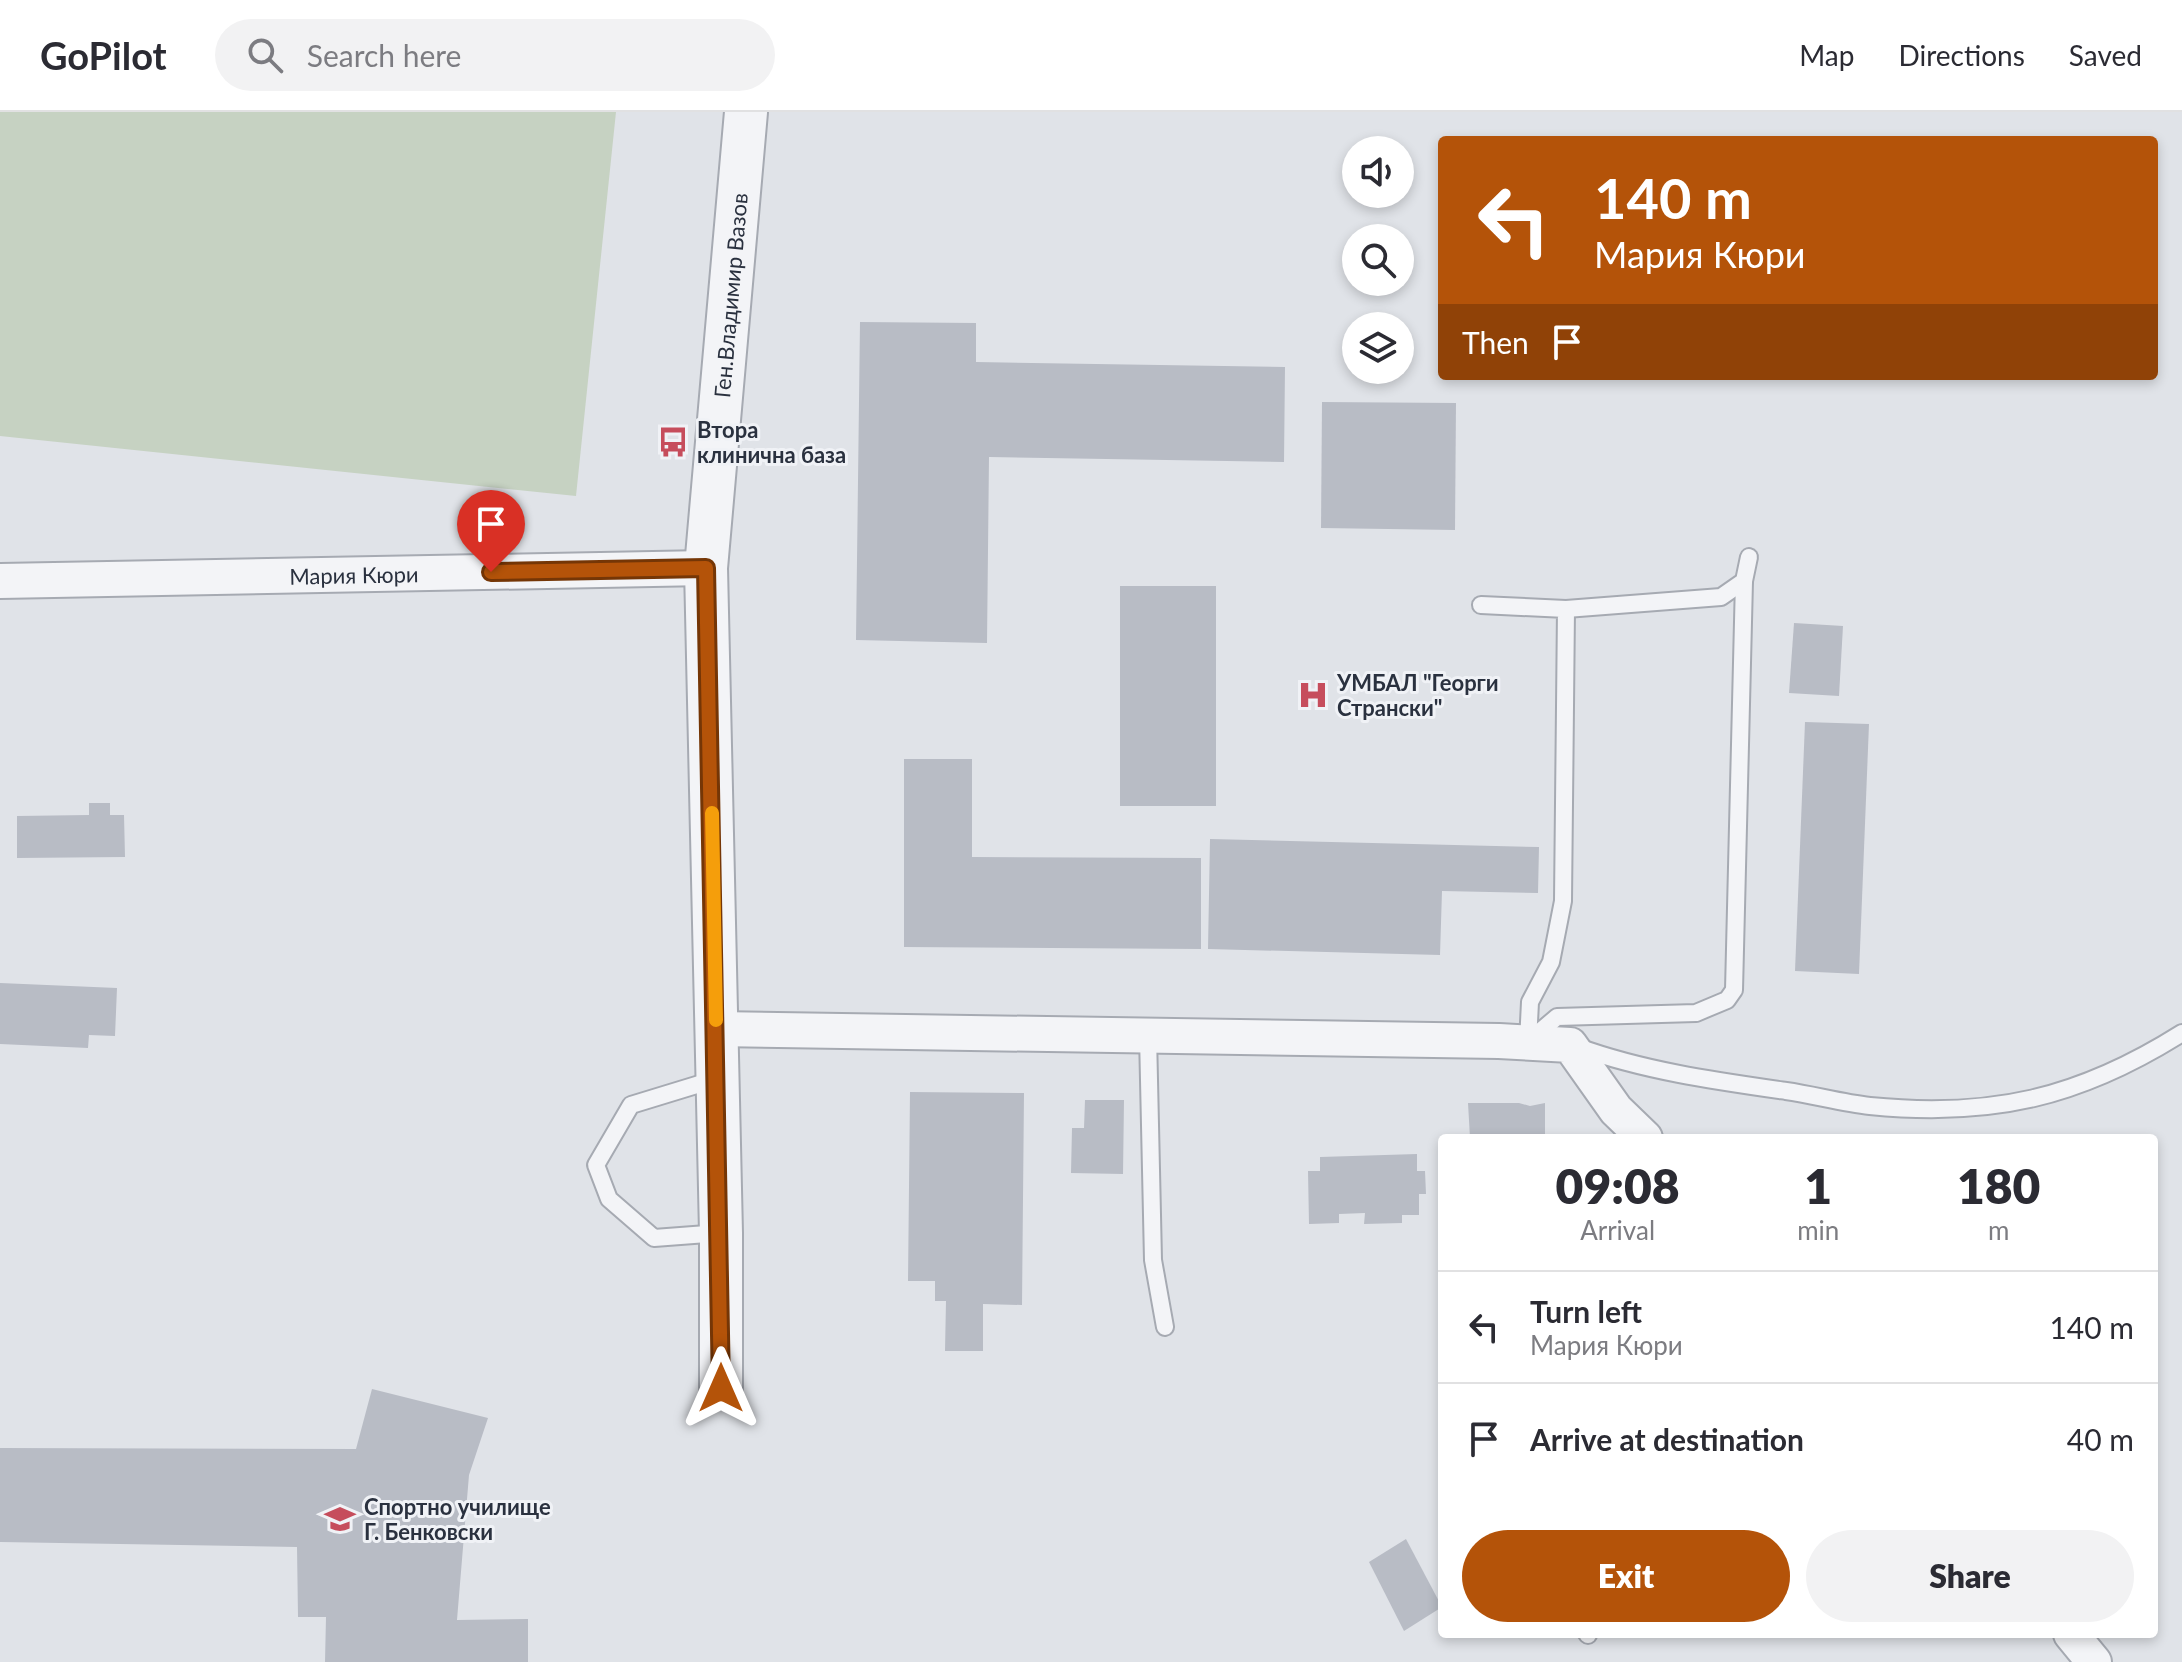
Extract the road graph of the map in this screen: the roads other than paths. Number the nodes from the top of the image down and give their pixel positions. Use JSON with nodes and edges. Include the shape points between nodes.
{"nodes":[{"id":1,"x":746,"y":112,"type":"edge"},
{"id":2,"x":1749,"y":557,"type":"dead end"},
{"id":3,"x":706,"y":568,"type":"junction"},
{"id":4,"x":0,"y":581,"type":"edge"},
{"id":5,"x":1744,"y":581,"type":"junction"},
{"id":6,"x":1481,"y":605,"type":"dead end"},
{"id":7,"x":1566,"y":609,"type":"junction"},
{"id":8,"x":716,"y":1029,"type":"junction"},
{"id":9,"x":2182,"y":1033,"type":"edge"},
{"id":10,"x":1148,"y":1035,"type":"junction"},
{"id":11,"x":1528,"y":1042,"type":"junction"},
{"id":12,"x":1570,"y":1045,"type":"junction"},
{"id":13,"x":717,"y":1079,"type":"junction"},
{"id":14,"x":1641,"y":1134,"type":"edge"},
{"id":15,"x":721,"y":1233,"type":"junction"},
{"id":16,"x":1165,"y":1327,"type":"dead end"},
{"id":17,"x":721,"y":1388,"type":"dead end"},
{"id":18,"x":2074,"y":1638,"type":"edge"},
{"id":19,"x":2094,"y":1662,"type":"edge"}],
"edges":[{"from":1,"to":3,"type":"street","name":"Ген.Владимир Вазов"},
{"from":2,"to":5,"type":"lane"},
{"from":3,"to":4,"type":"street","name":"Мария Кюри"},
{"from":3,"to":8,"type":"street","name":"Ген.Владимир Вазов"},
{"from":5,"to":7,"type":"lane","via":[[1721,597]]},
{"from":5,"to":11,"type":"lane","via":[[1734,990],[1727,1000],[1696,1013],[1557,1017]]},
{"from":6,"to":7,"type":"lane"},
{"from":7,"to":11,"type":"lane","via":[[1563,901],[1551,962],[1530,1002]]},
{"from":8,"to":10,"type":"street"},
{"from":8,"to":13,"type":"street","name":"Ген.Владимир Вазов"},
{"from":9,"to":12,"type":"lane","via":[[2132,1065],[2090,1083],[1974,1109],[1867,1105],[1695,1076]]},
{"from":10,"to":11,"type":"street"},
{"from":10,"to":16,"type":"lane","via":[[1153,1260]]},
{"from":11,"to":12,"type":"street"},
{"from":12,"to":14,"type":"street","via":[[1616,1110]]},
{"from":13,"to":15,"type":"street","name":"Ген.Владимир Вазов"},
{"from":13,"to":15,"type":"lane","via":[[631,1105],[596,1165],[609,1199],[654,1238]]},
{"from":15,"to":17,"type":"street","name":"Ген.Владимир Вазов"},
{"from":18,"to":19,"type":"street"}]}
